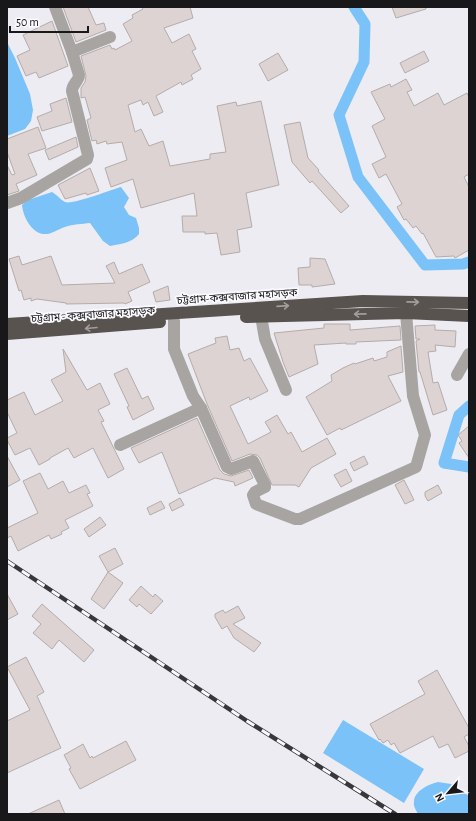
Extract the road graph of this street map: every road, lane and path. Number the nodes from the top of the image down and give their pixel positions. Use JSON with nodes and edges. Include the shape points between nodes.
{"nodes":[{"id":1,"x":55,"y":7,"type":"edge"},
{"id":2,"x":110,"y":37,"type":"dead end"},
{"id":3,"x":72,"y":52,"type":"junction"},
{"id":4,"x":7,"y":203,"type":"edge"},
{"id":5,"x":469,"y":303,"type":"edge"},
{"id":6,"x":406,"y":313,"type":"junction"},
{"id":7,"x":261,"y":316,"type":"junction"},
{"id":8,"x":469,"y":316,"type":"edge"},
{"id":9,"x":174,"y":321,"type":"junction"},
{"id":10,"x":7,"y":324,"type":"edge"},
{"id":11,"x":7,"y":334,"type":"edge"},
{"id":12,"x":469,"y":354,"type":"edge"},
{"id":13,"x":457,"y":375,"type":"dead end"},
{"id":14,"x":286,"y":390,"type":"dead end"},
{"id":15,"x":201,"y":408,"type":"junction"},
{"id":16,"x":120,"y":444,"type":"dead end"}],
"edges":[{"from":1,"to":3,"type":"street"},
{"from":2,"to":3,"type":"street"},
{"from":3,"to":4,"type":"street","via":[[79,77],[72,91],[88,155],[87,160],[21,198]]},
{"from":10,"to":5,"type":"highway","name":"চট্টগ্রাম-কক্সবাজার মহাসড়ক","one_way":true,"via":[[363,301]]},
{"from":6,"to":7,"type":"highway","name":"চট্টগ্রাম - কক্সবাজার মহাসড়ক","one_way":true},
{"from":6,"to":8,"type":"highway","name":"চট্টগ্রাম - কক্সবাজার মহাসড়ক"},
{"from":6,"to":15,"type":"street","via":[[413,396],[425,434],[416,467],[295,519],[254,499],[255,492],[265,487],[254,462],[228,468]]},
{"from":7,"to":9,"type":"highway","name":"চট্টগ্রাম - কক্সবাজার মহাসড়ক"},
{"from":7,"to":14,"type":"street","via":[[265,339]]},
{"from":9,"to":11,"type":"highway","name":"চট্টগ্রাম - কক্সবাজার মহাসড়ক","one_way":true},
{"from":9,"to":15,"type":"street","via":[[174,349],[193,396]]},
{"from":12,"to":13,"type":"street"},
{"from":15,"to":16,"type":"street"}]}
